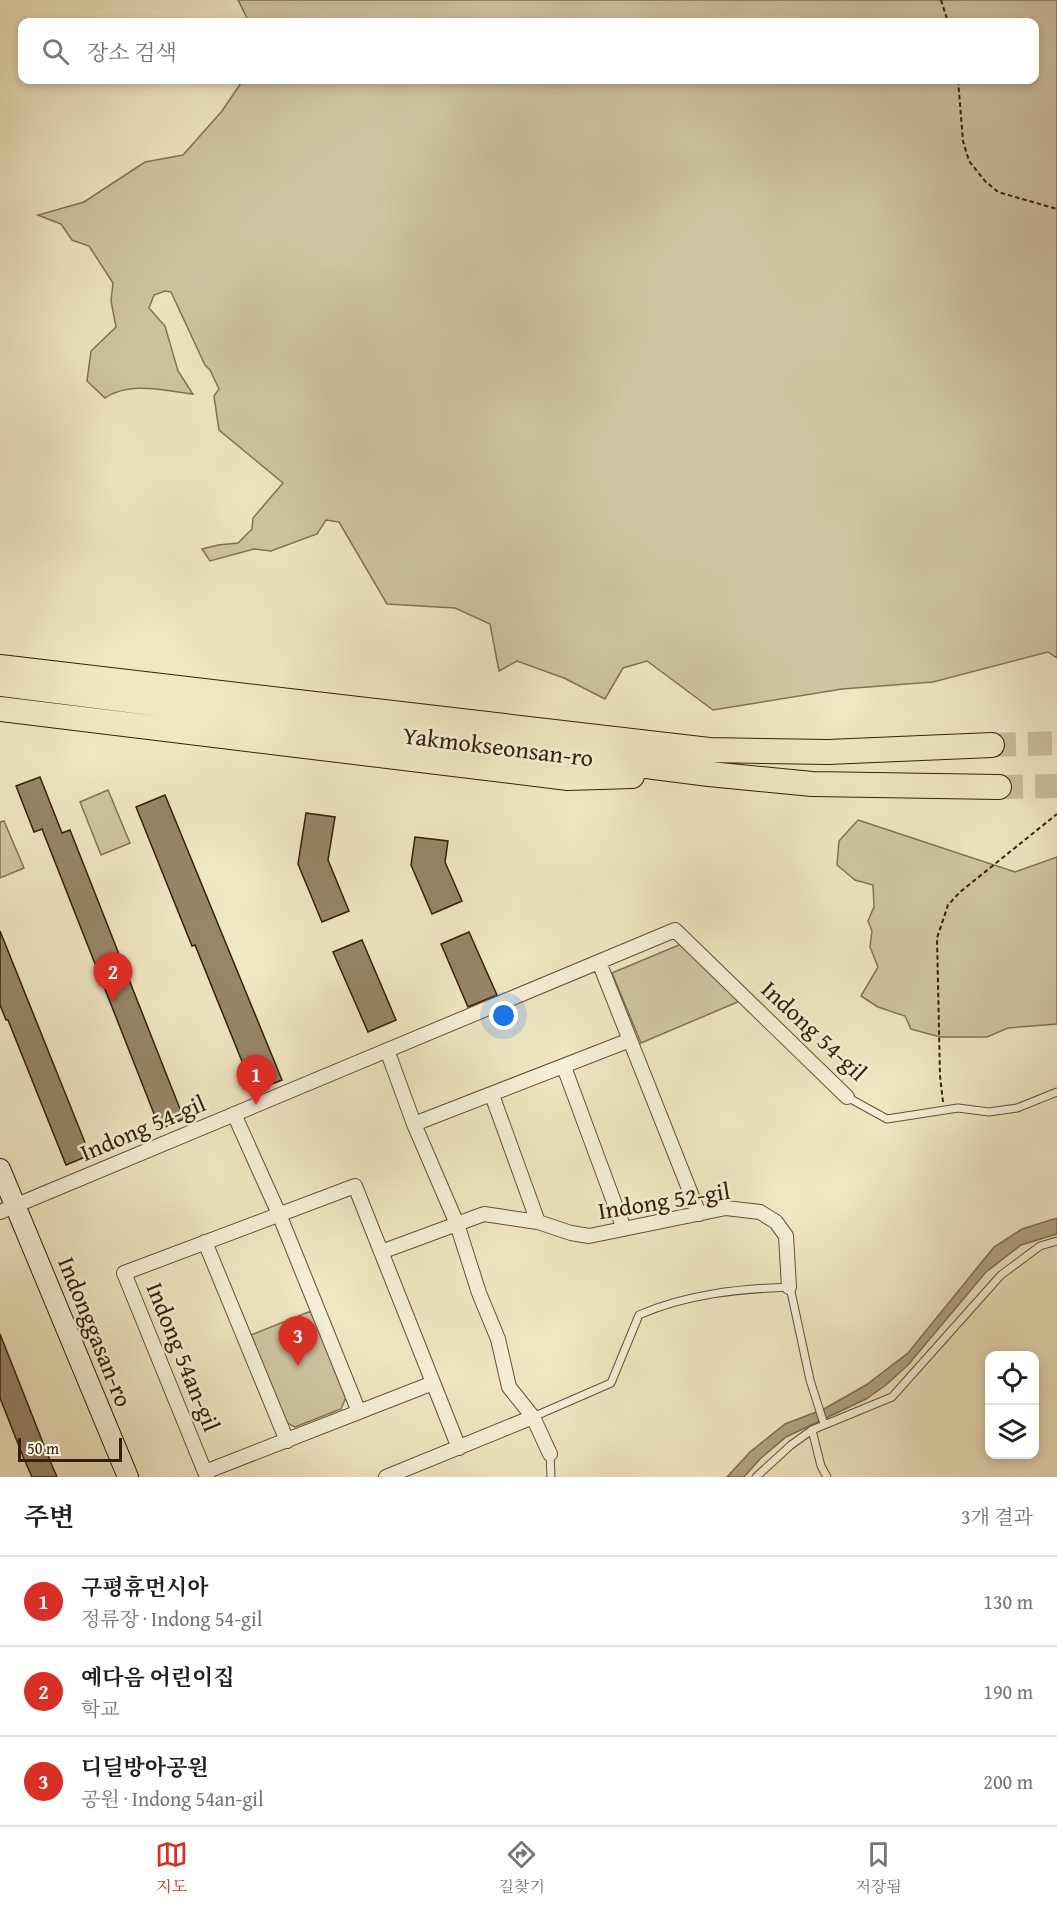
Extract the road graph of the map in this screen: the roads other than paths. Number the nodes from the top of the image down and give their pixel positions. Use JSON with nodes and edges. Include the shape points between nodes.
{"nodes":[{"id":1,"x":0,"y":652,"type":"edge"},
{"id":2,"x":0,"y":667,"type":"edge"},
{"id":3,"x":0,"y":684,"type":"edge"},
{"id":4,"x":117,"y":690,"type":"junction"},
{"id":5,"x":0,"y":709,"type":"edge"},
{"id":6,"x":992,"y":745,"type":"tunnel mouth"},
{"id":7,"x":709,"y":750,"type":"junction"},
{"id":8,"x":709,"y":774,"type":"junction"},
{"id":9,"x":999,"y":787,"type":"tunnel mouth"},
{"id":10,"x":599,"y":962,"type":"junction"},
{"id":11,"x":630,"y":1040,"type":"junction"},
{"id":12,"x":387,"y":1050,"type":"junction"},
{"id":13,"x":564,"y":1067,"type":"junction"},
{"id":14,"x":1057,"y":1092,"type":"edge"},
{"id":15,"x":492,"y":1095,"type":"junction"},
{"id":16,"x":847,"y":1096,"type":"joint"},
{"id":17,"x":234,"y":1114,"type":"junction"},
{"id":18,"x":414,"y":1124,"type":"junction"},
{"id":19,"x":0,"y":1169,"type":"edge"},
{"id":20,"x":8,"y":1209,"type":"edge"},
{"id":21,"x":279,"y":1214,"type":"junction"},
{"id":22,"x":699,"y":1214,"type":"junction"},
{"id":23,"x":538,"y":1222,"type":"junction"},
{"id":24,"x":457,"y":1224,"type":"junction"},
{"id":25,"x":624,"y":1229,"type":"junction"},
{"id":26,"x":1057,"y":1241,"type":"edge"},
{"id":27,"x":205,"y":1242,"type":"junction"},
{"id":28,"x":381,"y":1252,"type":"junction"},
{"id":29,"x":789,"y":1287,"type":"junction"},
{"id":30,"x":433,"y":1383,"type":"junction"},
{"id":31,"x":359,"y":1412,"type":"junction"},
{"id":32,"x":532,"y":1418,"type":"junction"},
{"id":33,"x":824,"y":1424,"type":"junction"},
{"id":34,"x":812,"y":1430,"type":"junction"},
{"id":35,"x":287,"y":1441,"type":"junction"},
{"id":36,"x":459,"y":1448,"type":"junction"},
{"id":37,"x":550,"y":1455,"type":"joint"},
{"id":38,"x":206,"y":1475,"type":"edge"},
{"id":39,"x":128,"y":1477,"type":"edge"},
{"id":40,"x":386,"y":1477,"type":"edge"},
{"id":41,"x":551,"y":1477,"type":"edge"},
{"id":42,"x":756,"y":1477,"type":"edge"},
{"id":43,"x":827,"y":1477,"type":"edge"}],
"edges":[{"from":1,"to":7,"type":"highway","via":[[407,698]]},
{"from":2,"to":4,"type":"highway","name":"Yakmokseonsan-ro"},
{"from":3,"to":4,"type":"highway","name":"Yakmokseonsan-ro"},
{"from":4,"to":7,"type":"highway","name":"Yakmokseonsan-ro"},
{"from":4,"to":8,"type":"highway","name":"Yakmokseonsan-ro"},
{"from":5,"to":8,"type":"highway","via":[[568,778]]},
{"from":6,"to":7,"type":"highway","name":"Yakmokseonsan-ro","via":[[828,752]]},
{"from":8,"to":9,"type":"highway","name":"Yakmokseonsan-ro","via":[[812,784]]},
{"from":10,"to":11,"type":"street"},
{"from":10,"to":12,"type":"street","name":"Indong 54-gil"},
{"from":10,"to":16,"type":"street","name":"Indong 54-gil","via":[[675,930]]},
{"from":11,"to":13,"type":"street"},
{"from":11,"to":22,"type":"street"},
{"from":12,"to":17,"type":"street","name":"Indong 54-gil"},
{"from":12,"to":18,"type":"street"},
{"from":13,"to":15,"type":"street"},
{"from":13,"to":25,"type":"street"},
{"from":14,"to":16,"type":"lane","name":"Indong 54-gil","via":[[1017,1108],[989,1112],[958,1108],[886,1119]]},
{"from":15,"to":18,"type":"street"},
{"from":15,"to":23,"type":"street"},
{"from":17,"to":20,"type":"street","name":"Indong 54-gil"},
{"from":17,"to":21,"type":"street"},
{"from":18,"to":24,"type":"street"},
{"from":19,"to":20,"type":"main road","name":"Indonggasan-ro"},
{"from":20,"to":39,"type":"main road","name":"Indonggasan-ro"},
{"from":21,"to":27,"type":"street","name":"Indong 54an-gil"},
{"from":21,"to":28,"type":"street","name":"Indong 54an-gil","via":[[355,1186]]},
{"from":21,"to":31,"type":"street"},
{"from":22,"to":25,"type":"street","name":"Indong 52-gil"},
{"from":22,"to":29,"type":"street","name":"Indong 52-gil","via":[[726,1208],[760,1212],[776,1222],[786,1236]]},
{"from":23,"to":24,"type":"street","name":"Indong 52-gil","via":[[484,1214]]},
{"from":23,"to":25,"type":"street","name":"Indong 52-gil","via":[[589,1236]]},
{"from":24,"to":28,"type":"street"},
{"from":24,"to":32,"type":"street","via":[[498,1339],[509,1387]]},
{"from":26,"to":33,"type":"lane","via":[[1040,1246],[1001,1275],[892,1397]]},
{"from":27,"to":35,"type":"street"},
{"from":27,"to":38,"type":"street","name":"Indong 54an-gil","via":[[124,1273]]},
{"from":28,"to":30,"type":"street","name":"Indong 54an-gil"},
{"from":29,"to":32,"type":"lane","via":[[742,1289],[663,1304],[639,1315],[611,1383]]},
{"from":29,"to":33,"type":"lane","name":"Indong 52-gil"},
{"from":30,"to":31,"type":"street","name":"Indong 54an-gil"},
{"from":30,"to":36,"type":"street","name":"Indong 54an-gil"},
{"from":31,"to":35,"type":"street","name":"Indong 54an-gil"},
{"from":32,"to":36,"type":"street"},
{"from":32,"to":37,"type":"street"},
{"from":33,"to":34,"type":"lane"},
{"from":34,"to":42,"type":"lane"},
{"from":34,"to":43,"type":"lane"},
{"from":35,"to":38,"type":"street","name":"Indong 54an-gil"},
{"from":36,"to":40,"type":"street"},
{"from":37,"to":41,"type":"lane"}]}
